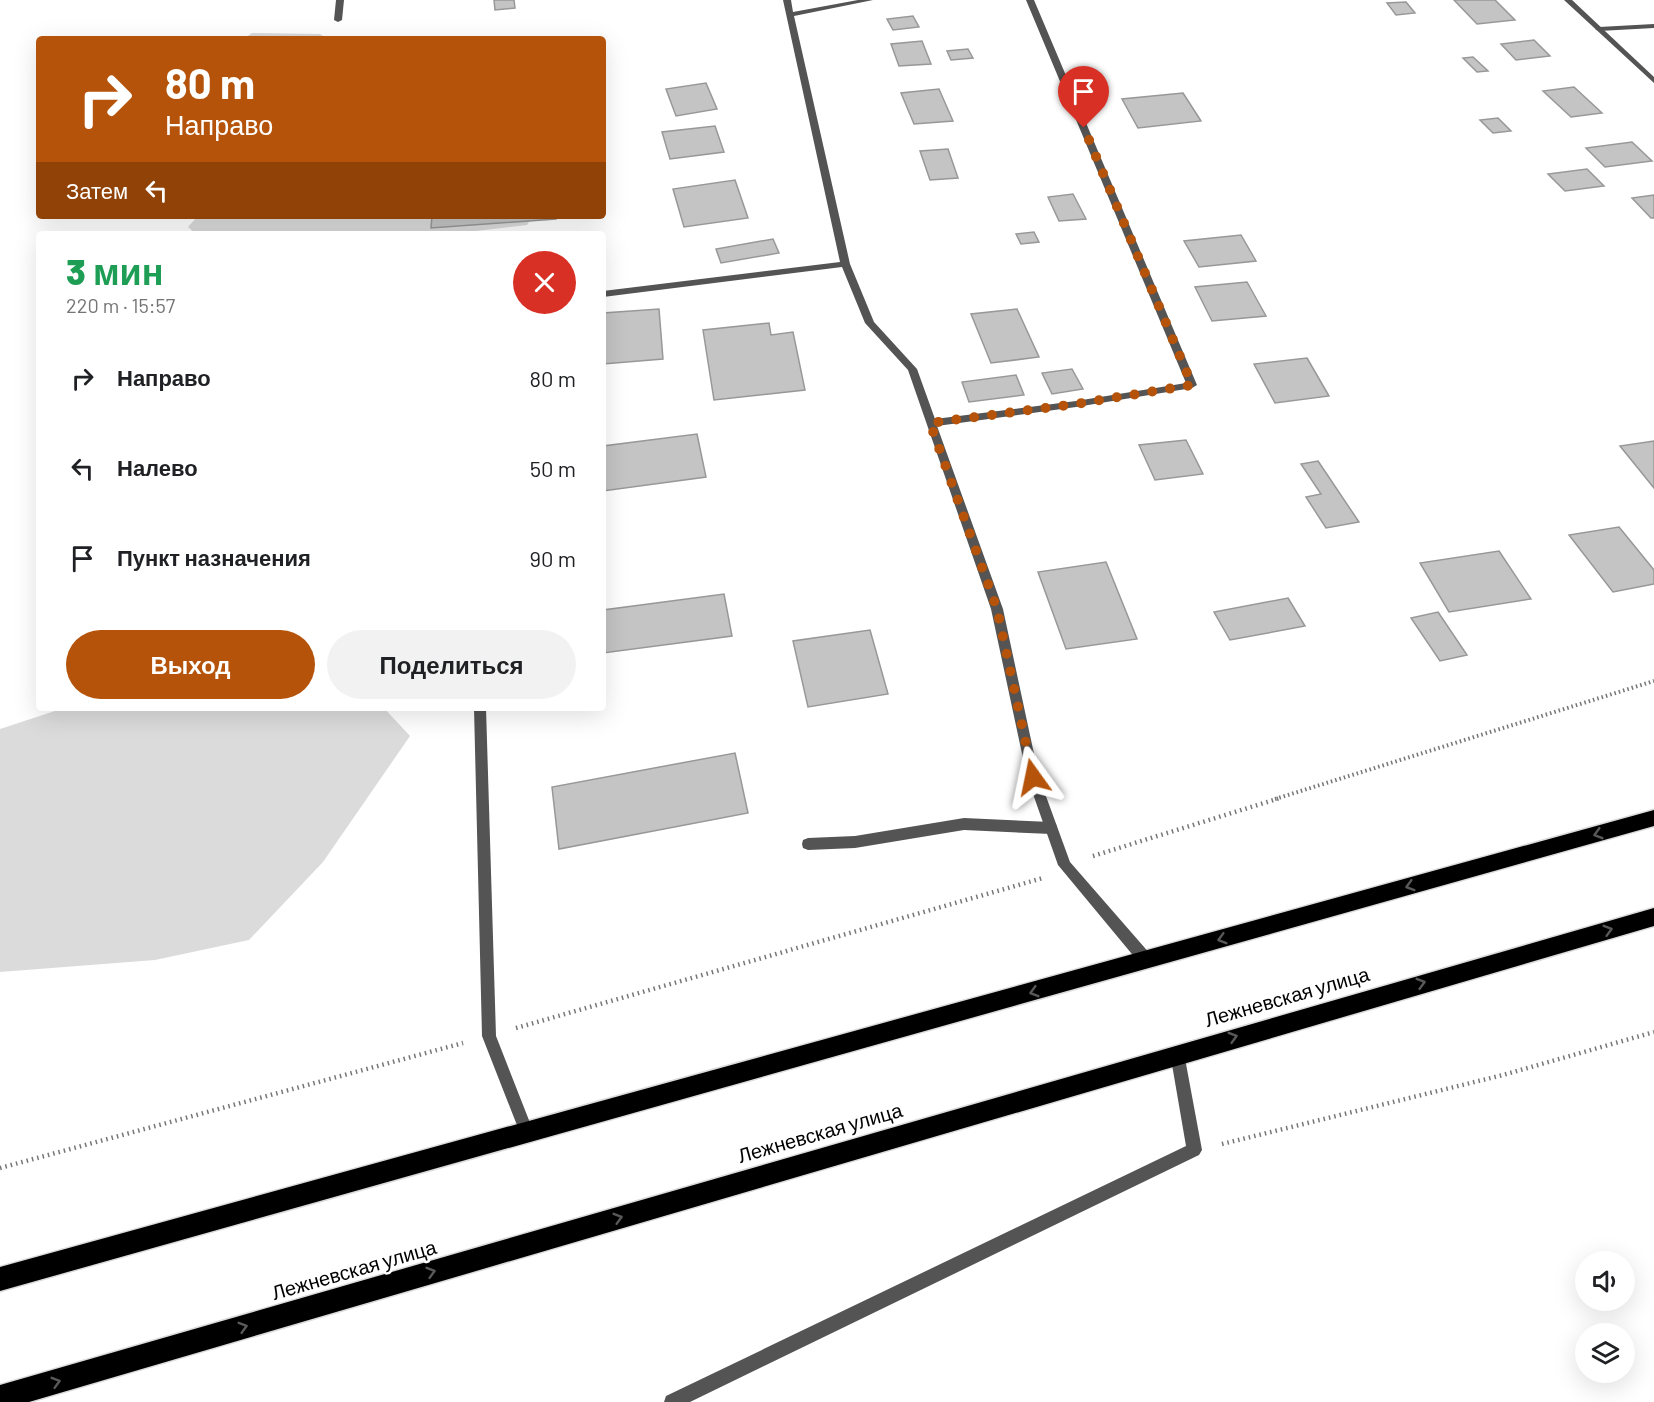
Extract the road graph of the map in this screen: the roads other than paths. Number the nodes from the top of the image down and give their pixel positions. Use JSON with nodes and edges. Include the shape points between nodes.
{"nodes":[{"id":1,"x":340,"y":0,"type":"edge"},
{"id":2,"x":787,"y":0,"type":"edge"},
{"id":3,"x":869,"y":0,"type":"edge"},
{"id":4,"x":1030,"y":0,"type":"edge"},
{"id":5,"x":1568,"y":0,"type":"edge"},
{"id":6,"x":790,"y":15,"type":"junction"},
{"id":7,"x":338,"y":20,"type":"dead end"},
{"id":8,"x":1654,"y":26,"type":"edge"},
{"id":9,"x":1599,"y":29,"type":"junction"},
{"id":10,"x":1654,"y":81,"type":"edge"},
{"id":11,"x":845,"y":264,"type":"junction"},
{"id":12,"x":606,"y":294,"type":"edge"},
{"id":13,"x":930,"y":423,"type":"junction"},
{"id":14,"x":480,"y":711,"type":"edge"},
{"id":15,"x":1654,"y":818,"type":"edge"},
{"id":16,"x":1051,"y":828,"type":"junction"},
{"id":17,"x":808,"y":844,"type":"dead end"},
{"id":18,"x":1654,"y":916,"type":"edge"},
{"id":19,"x":1146,"y":960,"type":"junction"},
{"id":20,"x":1177,"y":1053,"type":"junction"},
{"id":21,"x":527,"y":1133,"type":"junction"},
{"id":22,"x":0,"y":1279,"type":"edge"},
{"id":23,"x":0,"y":1398,"type":"edge"},
{"id":24,"x":672,"y":1402,"type":"edge"}],
"edges":[{"from":1,"to":7,"type":"street"},
{"from":2,"to":6,"type":"street"},
{"from":3,"to":6,"type":"street"},
{"from":4,"to":13,"type":"street","via":[[1192,385]]},
{"from":5,"to":9,"type":"street"},
{"from":6,"to":11,"type":"street"},
{"from":8,"to":9,"type":"street"},
{"from":9,"to":10,"type":"street"},
{"from":11,"to":12,"type":"street"},
{"from":11,"to":13,"type":"street","via":[[870,323],[912,369]]},
{"from":13,"to":16,"type":"street","via":[[997,609],[1033,777]]},
{"from":14,"to":21,"type":"street","via":[[489,1036]]},
{"from":15,"to":19,"type":"highway","one_way":true},
{"from":16,"to":17,"type":"street","via":[[964,824],[855,842]]},
{"from":16,"to":19,"type":"street","via":[[1065,865]]},
{"from":20,"to":18,"type":"highway","name":"Лежневская улица","one_way":true},
{"from":19,"to":21,"type":"highway","one_way":true},
{"from":23,"to":20,"type":"highway","name":"Лежневская улица","one_way":true},
{"from":20,"to":24,"type":"street","via":[[1194,1150]]},
{"from":21,"to":22,"type":"highway"}]}
